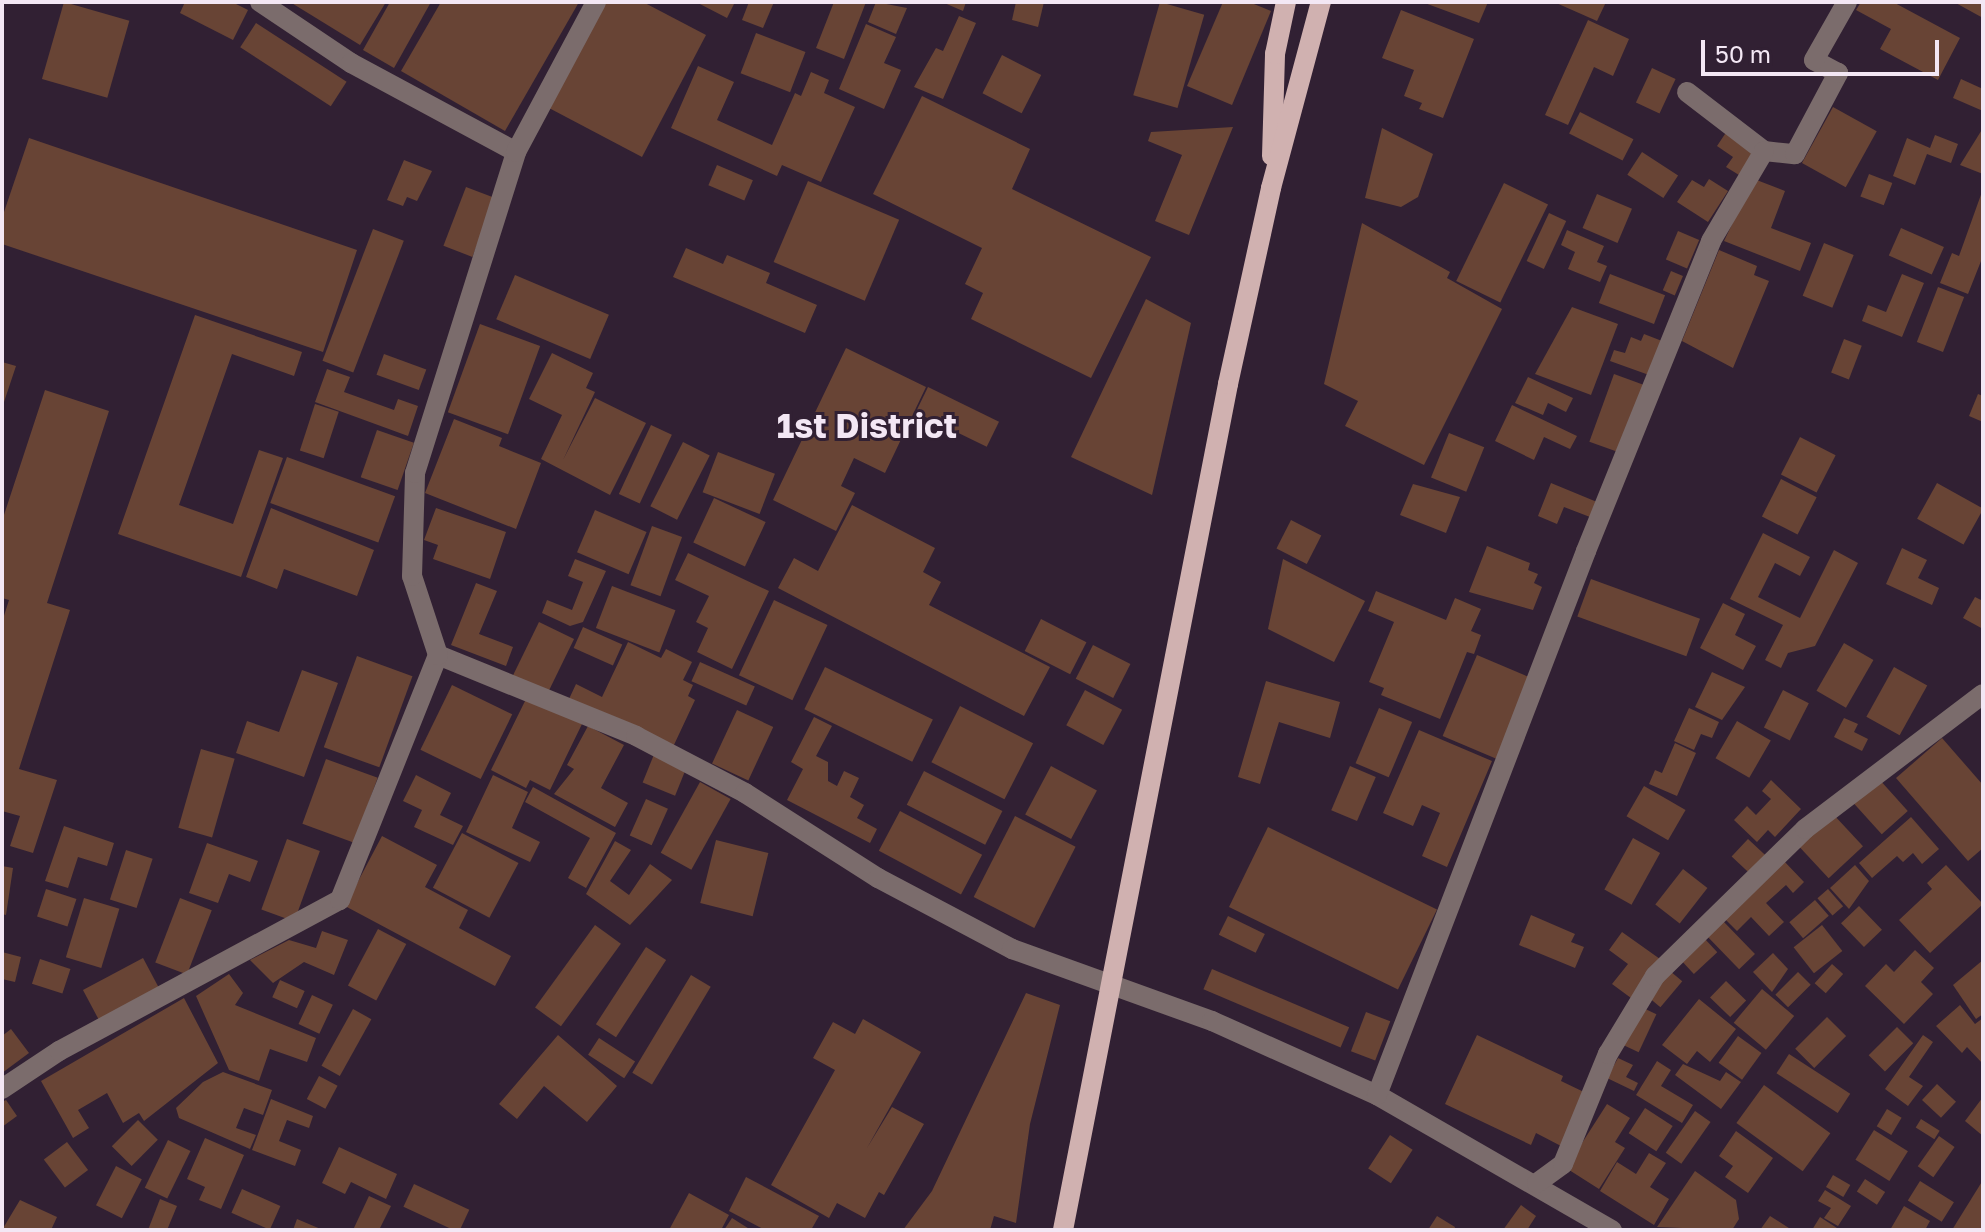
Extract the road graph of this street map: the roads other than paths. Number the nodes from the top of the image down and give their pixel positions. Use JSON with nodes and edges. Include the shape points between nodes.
{"nodes":[{"id":1,"x":260,"y":2,"type":"edge"},
{"id":2,"x":596,"y":2,"type":"edge"},
{"id":3,"x":1286,"y":2,"type":"edge"},
{"id":4,"x":1321,"y":2,"type":"edge"},
{"id":5,"x":1847,"y":2,"type":"edge"},
{"id":6,"x":1687,"y":92,"type":"dead end"},
{"id":7,"x":1764,"y":151,"type":"junction"},
{"id":8,"x":516,"y":152,"type":"junction"},
{"id":9,"x":1271,"y":188,"type":"junction"},
{"id":10,"x":438,"y":655,"type":"junction"},
{"id":11,"x":1983,"y":694,"type":"edge"},
{"id":12,"x":1110,"y":982,"type":"junction"},
{"id":13,"x":2,"y":1089,"type":"edge"},
{"id":14,"x":1377,"y":1095,"type":"junction"},
{"id":15,"x":1537,"y":1183,"type":"junction"},
{"id":16,"x":1063,"y":1230,"type":"edge"},
{"id":17,"x":1612,"y":1230,"type":"edge"}],
"edges":[{"from":1,"to":8,"type":"street","via":[[351,63]]},
{"from":2,"to":8,"type":"street"},
{"from":3,"to":9,"type":"main road","via":[[1275,54]]},
{"from":4,"to":9,"type":"main road"},
{"from":5,"to":7,"type":"street","via":[[1814,60],[1838,73],[1822,110],[1795,154]]},
{"from":6,"to":7,"type":"street"},
{"from":7,"to":14,"type":"street","via":[[1711,241]]},
{"from":8,"to":10,"type":"street","via":[[415,473],[412,576]]},
{"from":9,"to":12,"type":"main road"},
{"from":10,"to":12,"type":"street","via":[[636,736],[745,793],[878,878],[1012,949]]},
{"from":10,"to":13,"type":"street","via":[[340,900],[59,1051]]},
{"from":11,"to":15,"type":"street","via":[[1805,829],[1655,976],[1608,1054],[1563,1164]]},
{"from":12,"to":14,"type":"street"},
{"from":12,"to":16,"type":"main road"},
{"from":14,"to":15,"type":"street"},
{"from":15,"to":17,"type":"street"}]}
